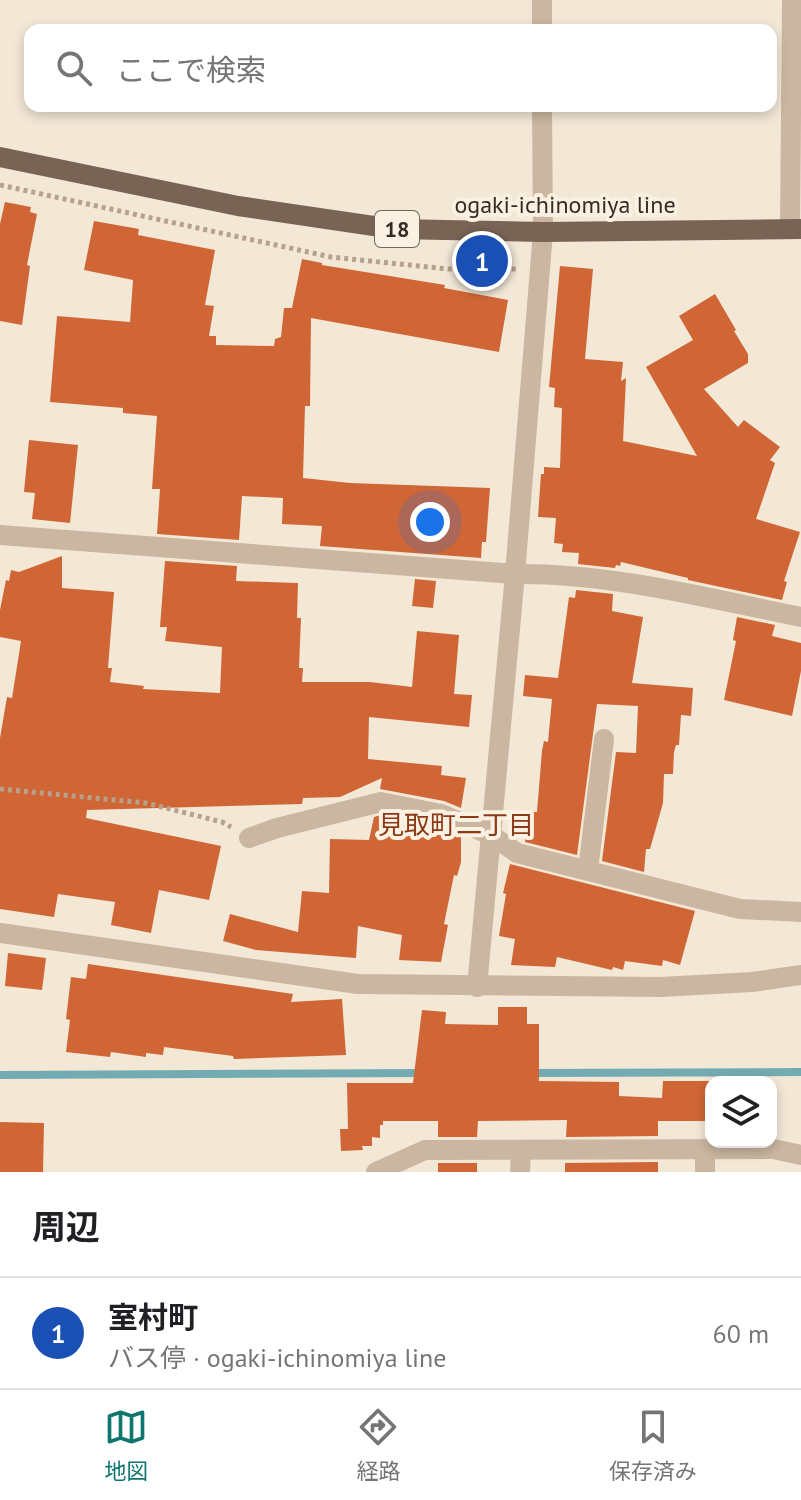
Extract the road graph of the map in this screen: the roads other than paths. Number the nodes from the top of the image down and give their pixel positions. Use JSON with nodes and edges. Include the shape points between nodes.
{"nodes":[{"id":1,"x":542,"y":0,"type":"edge"},
{"id":2,"x":792,"y":0,"type":"edge"},
{"id":3,"x":542,"y":24,"type":"edge"},
{"id":4,"x":542,"y":112,"type":"edge"},
{"id":5,"x":0,"y":157,"type":"edge"},
{"id":6,"x":796,"y":229,"type":"edge"},
{"id":7,"x":543,"y":232,"type":"junction"},
{"id":8,"x":0,"y":535,"type":"edge"},
{"id":9,"x":515,"y":574,"type":"junction"},
{"id":10,"x":801,"y":617,"type":"edge"},
{"id":11,"x":604,"y":739,"type":"dead end"},
{"id":12,"x":491,"y":835,"type":"junction"},
{"id":13,"x":249,"y":838,"type":"road end"},
{"id":14,"x":588,"y":870,"type":"junction"},
{"id":15,"x":801,"y":912,"type":"edge"},
{"id":16,"x":0,"y":933,"type":"edge"},
{"id":17,"x":801,"y":975,"type":"edge"},
{"id":18,"x":477,"y":987,"type":"junction"},
{"id":19,"x":705,"y":1149,"type":"junction"},
{"id":20,"x":521,"y":1150,"type":"junction"},
{"id":21,"x":801,"y":1155,"type":"edge"},
{"id":22,"x":376,"y":1172,"type":"edge"},
{"id":23,"x":520,"y":1172,"type":"edge"},
{"id":24,"x":705,"y":1172,"type":"edge"}],
"edges":[{"from":1,"to":3,"type":"street"},
{"from":2,"to":6,"type":"street"},
{"from":4,"to":7,"type":"street"},
{"from":5,"to":7,"type":"main road","name":"ogaki-ichinomiya line","number":"18","via":[[238,206],[394,229]]},
{"from":6,"to":7,"type":"main road","name":"ogaki-ichinomiya line","number":"18"},
{"from":7,"to":9,"type":"street"},
{"from":8,"to":9,"type":"street"},
{"from":9,"to":10,"type":"street","via":[[674,591]]},
{"from":9,"to":12,"type":"street"},
{"from":11,"to":14,"type":"street"},
{"from":12,"to":13,"type":"street","via":[[441,814],[381,802]]},
{"from":12,"to":14,"type":"street","via":[[517,853]]},
{"from":12,"to":18,"type":"street"},
{"from":14,"to":15,"type":"street","via":[[740,909]]},
{"from":16,"to":18,"type":"street","via":[[358,984]]},
{"from":17,"to":18,"type":"street","via":[[660,987]]},
{"from":19,"to":20,"type":"street"},
{"from":19,"to":21,"type":"street","via":[[773,1149]]},
{"from":19,"to":24,"type":"street"},
{"from":20,"to":22,"type":"street","via":[[425,1150]]},
{"from":20,"to":23,"type":"street"}]}
